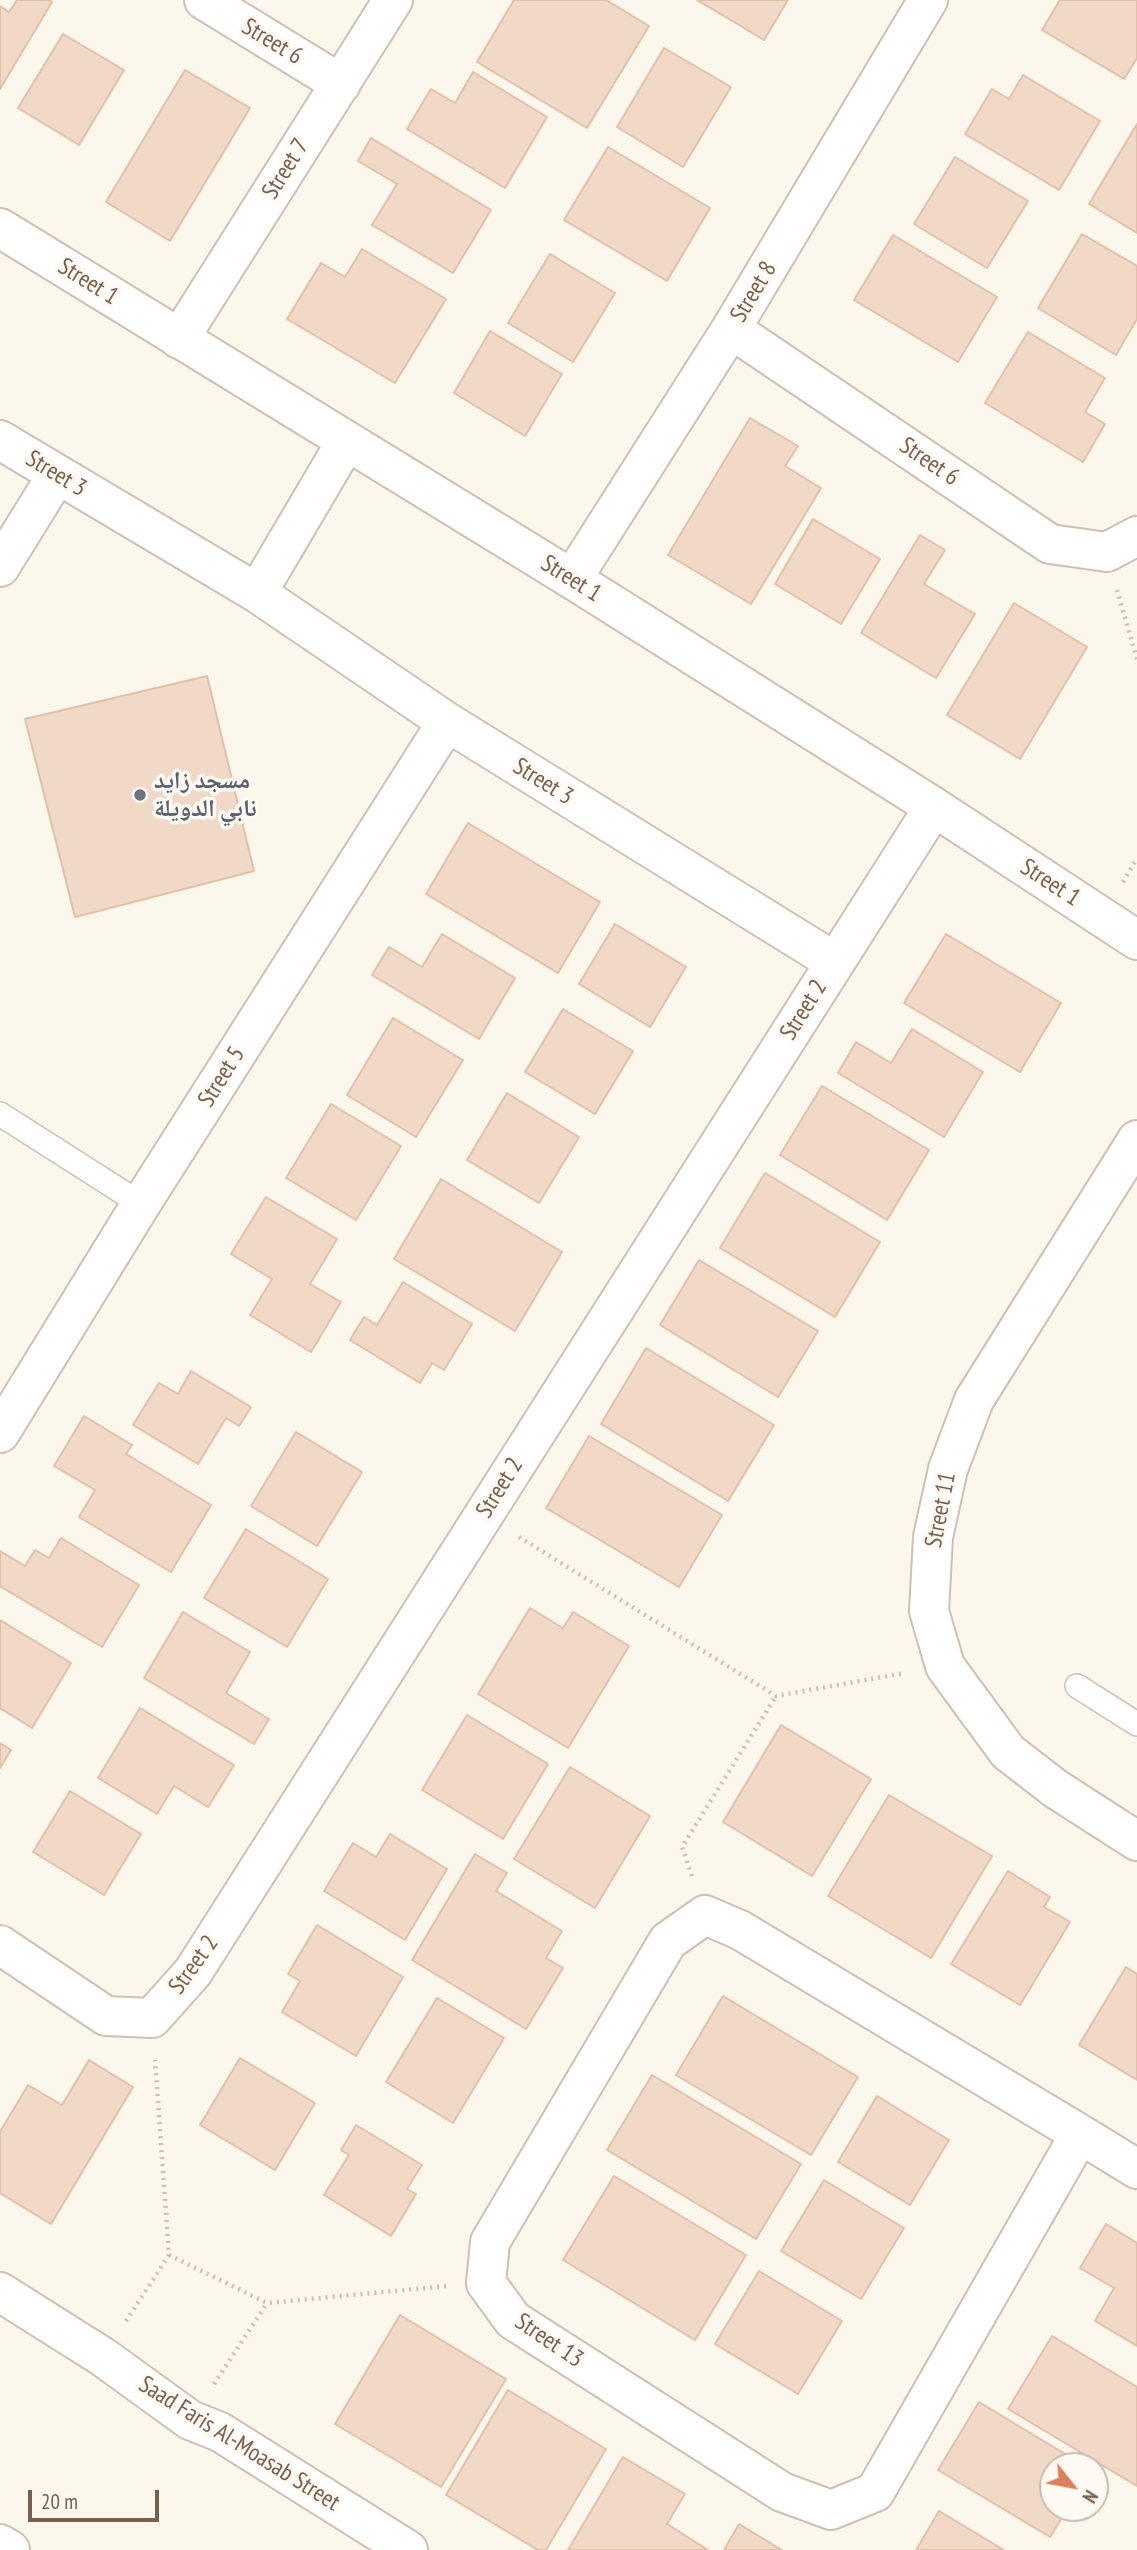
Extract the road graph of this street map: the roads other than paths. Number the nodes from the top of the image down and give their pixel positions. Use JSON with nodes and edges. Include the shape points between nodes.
{"nodes":[{"id":1,"x":204,"y":0,"type":"edge"},
{"id":2,"x":393,"y":0,"type":"edge"},
{"id":3,"x":928,"y":0,"type":"edge"},
{"id":4,"x":341,"y":84,"type":"junction"},
{"id":5,"x":0,"y":228,"type":"edge"},
{"id":6,"x":732,"y":329,"type":"junction"},
{"id":7,"x":179,"y":339,"type":"junction"},
{"id":8,"x":0,"y":440,"type":"edge"},
{"id":9,"x":346,"y":442,"type":"junction"},
{"id":10,"x":57,"y":475,"type":"junction"},
{"id":11,"x":1122,"y":544,"type":"edge"},
{"id":12,"x":0,"y":567,"type":"edge"},
{"id":13,"x":572,"y":579,"type":"junction"},
{"id":14,"x":257,"y":593,"type":"junction"},
{"id":15,"x":447,"y":722,"type":"junction"},
{"id":16,"x":934,"y":807,"type":"junction"},
{"id":17,"x":1137,"y":940,"type":"edge"},
{"id":18,"x":835,"y":962,"type":"junction"},
{"id":19,"x":0,"y":1114,"type":"edge"},
{"id":20,"x":1137,"y":1140,"type":"edge"},
{"id":21,"x":141,"y":1204,"type":"junction"},
{"id":22,"x":0,"y":1433,"type":"edge"},
{"id":23,"x":1077,"y":1686,"type":"dead end"},
{"id":24,"x":1137,"y":1724,"type":"edge"},
{"id":25,"x":1137,"y":1841,"type":"edge"},
{"id":26,"x":0,"y":1945,"type":"edge"},
{"id":27,"x":1080,"y":2134,"type":"junction"},
{"id":28,"x":1137,"y":2169,"type":"edge"},
{"id":29,"x":0,"y":2292,"type":"edge"},
{"id":30,"x":0,"y":2544,"type":"edge"},
{"id":31,"x":10,"y":2550,"type":"edge"},
{"id":32,"x":408,"y":2550,"type":"edge"}],
"edges":[{"from":1,"to":4,"type":"street","name":"Street 6"},
{"from":2,"to":4,"type":"street","name":"Street 7"},
{"from":3,"to":6,"type":"street","name":"Street 8"},
{"from":4,"to":7,"type":"street","name":"Street 7"},
{"from":5,"to":7,"type":"street","name":"Street 1"},
{"from":6,"to":11,"type":"street","name":"Street 6","via":[[1050,544]]},
{"from":6,"to":13,"type":"street","name":"Street 8"},
{"from":7,"to":9,"type":"street","name":"Street 1"},
{"from":8,"to":10,"type":"street","name":"Street 3"},
{"from":9,"to":13,"type":"street","name":"Street 1"},
{"from":9,"to":14,"type":"street"},
{"from":10,"to":12,"type":"street"},
{"from":10,"to":14,"type":"street","name":"Street 3"},
{"from":13,"to":16,"type":"street","name":"Street 1"},
{"from":14,"to":15,"type":"street","name":"Street 3"},
{"from":15,"to":18,"type":"street","name":"Street 3"},
{"from":15,"to":21,"type":"street","name":"Street 5"},
{"from":16,"to":17,"type":"street","name":"Street 1"},
{"from":16,"to":18,"type":"street","name":"Street 2"},
{"from":18,"to":26,"type":"street","name":"Street 2","via":[[193,1972],[152,2018],[106,2016]]},
{"from":19,"to":21,"type":"lane"},
{"from":20,"to":25,"type":"street","name":"Street 11","via":[[974,1399],[948,1469],[933,1537],[929,1612],[945,1666],[1007,1752]]},
{"from":21,"to":22,"type":"street","name":"Street 5"},
{"from":23,"to":24,"type":"lane"},
{"from":27,"to":27,"type":"street","name":"Street 13","via":[[740,1930],[705,1915],[668,1941],[661,1952],[490,2242],[486,2283],[513,2320],[782,2492],[831,2510],[875,2492]]},
{"from":27,"to":28,"type":"street"},
{"from":29,"to":32,"type":"street","name":"Saad Faris Al-Moasab Street","via":[[103,2357],[190,2420],[220,2432]]},
{"from":30,"to":31,"type":"street"}]}
